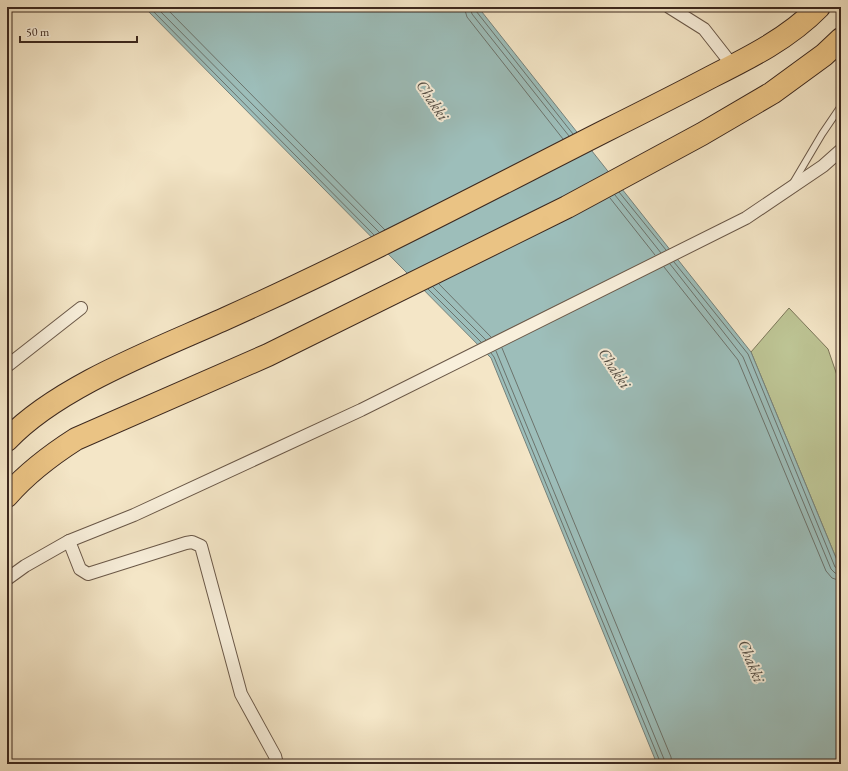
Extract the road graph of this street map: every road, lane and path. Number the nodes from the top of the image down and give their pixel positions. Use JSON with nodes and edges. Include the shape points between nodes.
{"nodes":[{"id":1,"x":669,"y":7,"type":"edge"},
{"id":2,"x":819,"y":7,"type":"edge"},
{"id":3,"x":841,"y":39,"type":"edge"},
{"id":4,"x":733,"y":66,"type":"junction"},
{"id":5,"x":841,"y":106,"type":"edge"},
{"id":6,"x":841,"y":150,"type":"edge"},
{"id":7,"x":788,"y":191,"type":"junction"},
{"id":8,"x":81,"y":308,"type":"dead end"},
{"id":9,"x":7,"y":366,"type":"edge"},
{"id":10,"x":8,"y":438,"type":"edge"},
{"id":11,"x":7,"y":496,"type":"edge"},
{"id":12,"x":69,"y":541,"type":"junction"},
{"id":13,"x":7,"y":579,"type":"edge"},
{"id":14,"x":277,"y":764,"type":"edge"}],
"edges":[{"from":1,"to":4,"type":"street","via":[[704,29]]},
{"from":2,"to":4,"type":"highway","via":[[776,42]]},
{"from":3,"to":11,"type":"highway","via":[[800,74],[772,93],[702,134],[567,206],[268,355],[76,439],[30,472]]},
{"from":4,"to":10,"type":"highway","via":[[396,239],[107,372],[58,400]]},
{"from":5,"to":7,"type":"lane"},
{"from":6,"to":7,"type":"street"},
{"from":7,"to":12,"type":"street","via":[[746,218],[362,410],[134,515]]},
{"from":8,"to":9,"type":"street"},
{"from":12,"to":13,"type":"street"},
{"from":12,"to":14,"type":"street","via":[[80,569],[88,574],[186,543],[192,542],[201,546],[241,694]]}]}
